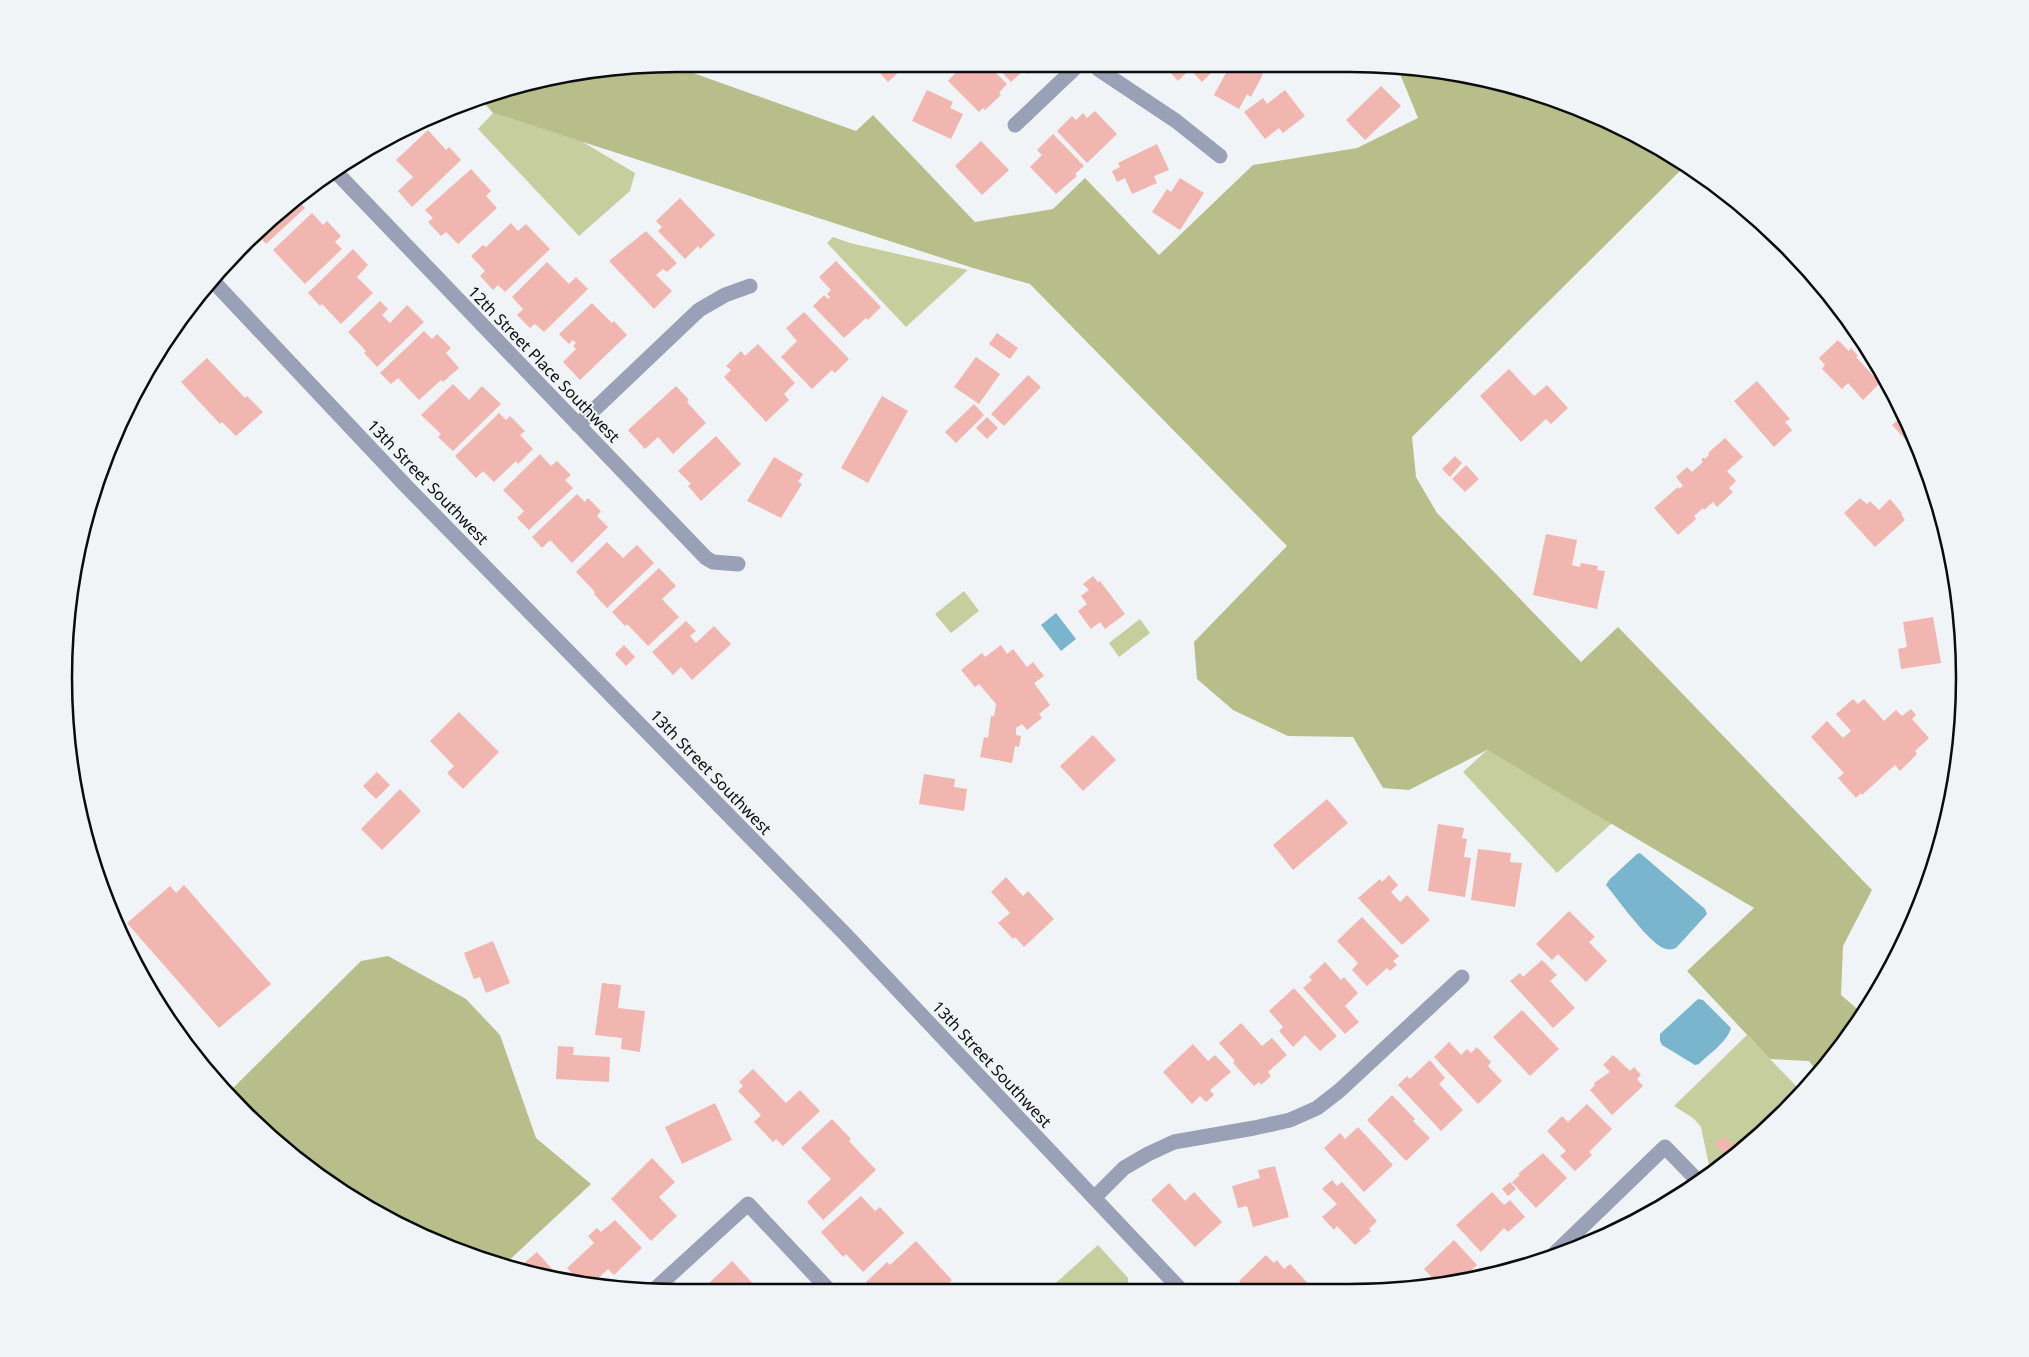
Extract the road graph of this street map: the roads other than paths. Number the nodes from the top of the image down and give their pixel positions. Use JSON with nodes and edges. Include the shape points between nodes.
{"nodes":[{"id":1,"x":1071,"y":72,"type":"edge"},
{"id":2,"x":1102,"y":72,"type":"edge"},
{"id":3,"x":1015,"y":125,"type":"dead end"},
{"id":4,"x":1220,"y":156,"type":"dead end"},
{"id":5,"x":340,"y":176,"type":"edge"},
{"id":6,"x":217,"y":286,"type":"edge"},
{"id":7,"x":750,"y":286,"type":"dead end"},
{"id":8,"x":578,"y":425,"type":"junction"},
{"id":9,"x":738,"y":564,"type":"dead end"},
{"id":10,"x":1462,"y":976,"type":"dead end"},
{"id":11,"x":1694,"y":1177,"type":"edge"},
{"id":12,"x":1094,"y":1198,"type":"junction"},
{"id":13,"x":1563,"y":1245,"type":"edge"},
{"id":14,"x":661,"y":1284,"type":"edge"},
{"id":15,"x":823,"y":1284,"type":"edge"},
{"id":16,"x":1175,"y":1284,"type":"edge"}],
"edges":[{"from":1,"to":3,"type":"street"},
{"from":2,"to":4,"type":"street","via":[[1176,121]]},
{"from":5,"to":8,"type":"street","name":"12th Street Place Southwest"},
{"from":6,"to":12,"type":"street","name":"13th Street Southwest","via":[[414,494],[846,935]]},
{"from":7,"to":8,"type":"street","via":[[725,295],[699,310]]},
{"from":8,"to":9,"type":"street","name":"12th Street Place Southwest","via":[[706,558],[713,562]]},
{"from":10,"to":12,"type":"street","via":[[1317,1108],[1290,1120],[1174,1142],[1124,1168]]},
{"from":11,"to":13,"type":"street","via":[[1665,1147]]},
{"from":12,"to":16,"type":"street","name":"13th Street Southwest"},
{"from":14,"to":15,"type":"street","via":[[748,1204]]}]}
